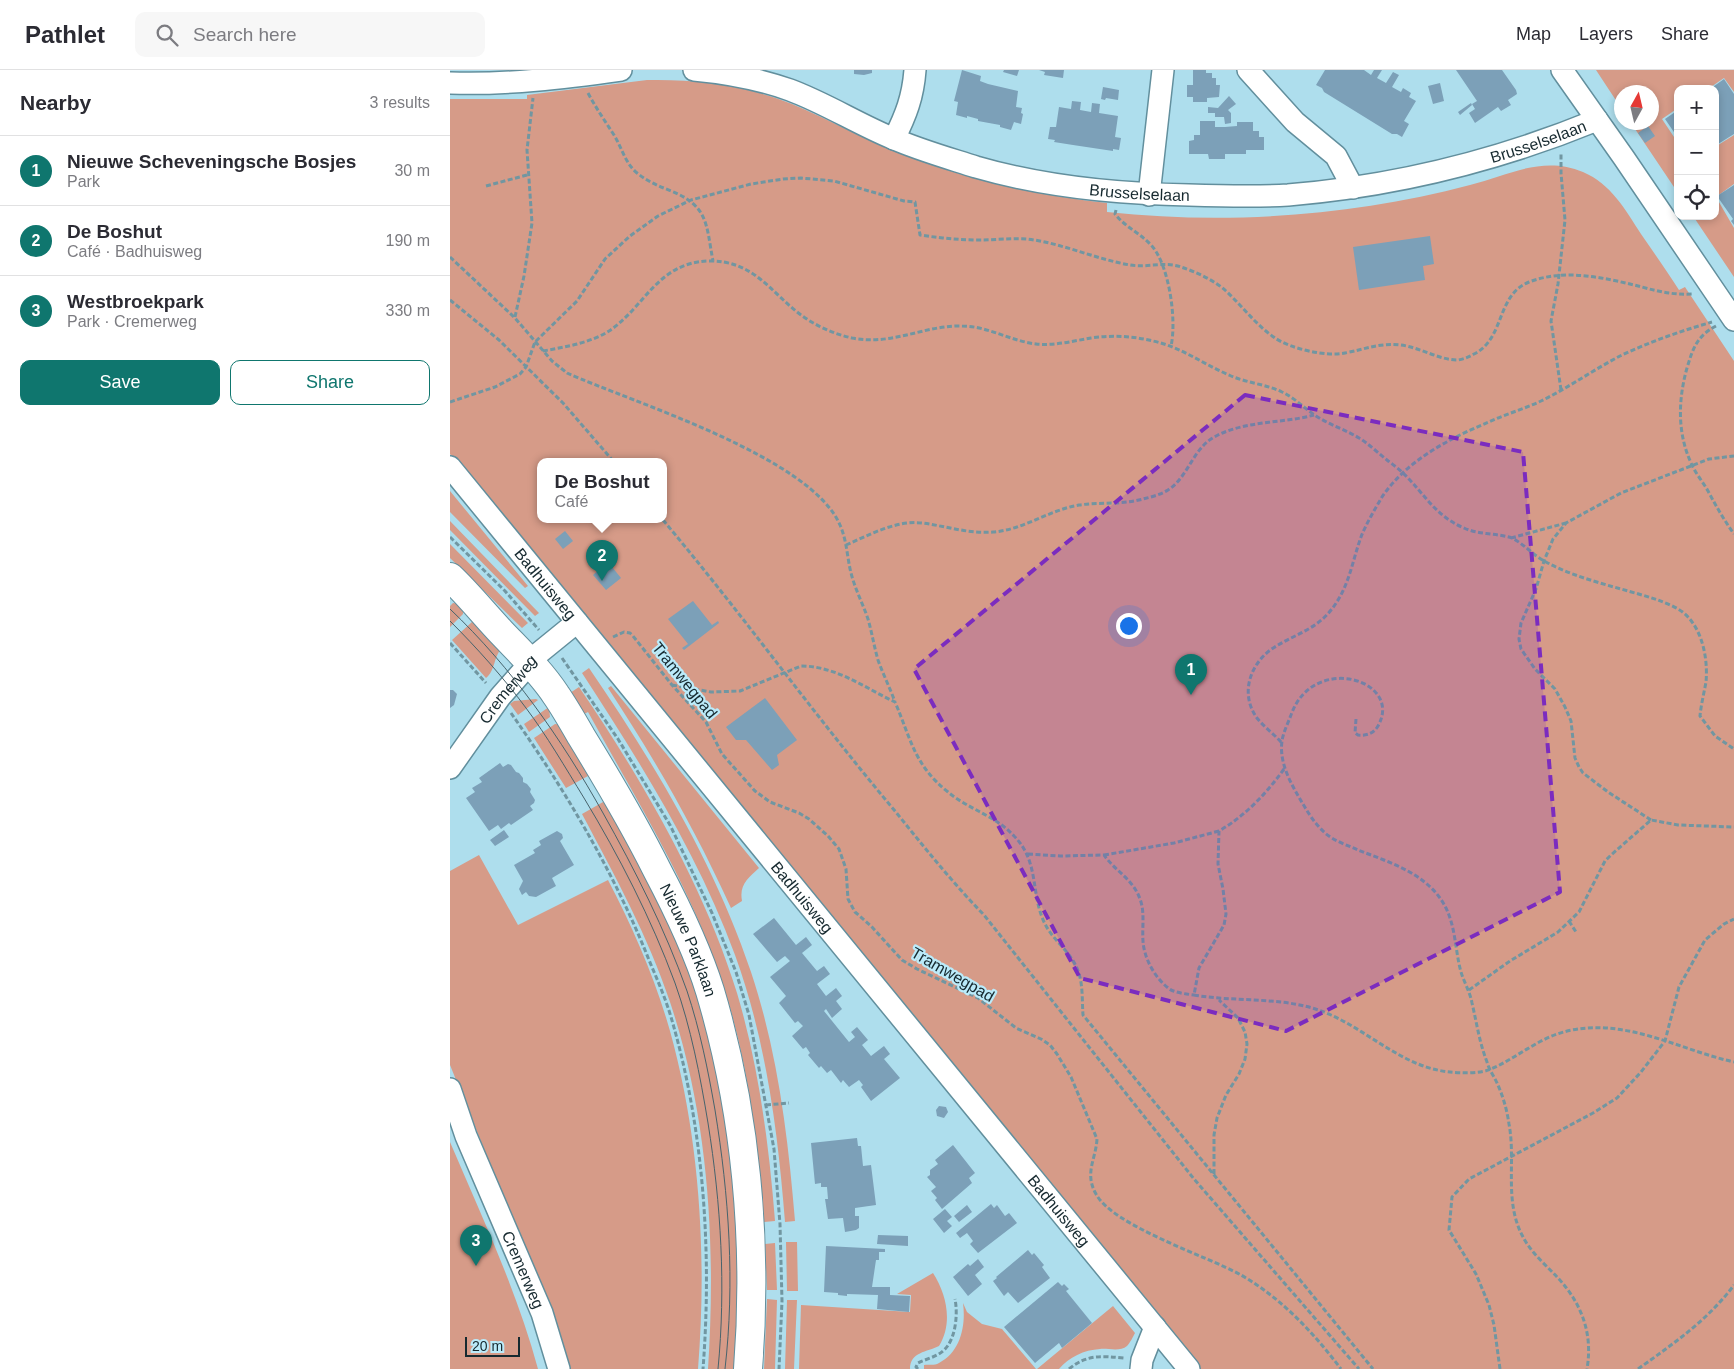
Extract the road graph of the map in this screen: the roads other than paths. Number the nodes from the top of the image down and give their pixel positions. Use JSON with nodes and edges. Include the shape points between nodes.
{"nodes":[{"id":1,"x":620,"y":70,"type":"edge"},
{"id":2,"x":694,"y":70,"type":"edge"},
{"id":3,"x":915,"y":70,"type":"edge"},
{"id":4,"x":1163,"y":70,"type":"edge"},
{"id":5,"x":1248,"y":70,"type":"edge"},
{"id":6,"x":1562,"y":70,"type":"edge"},
{"id":7,"x":537,"y":75,"type":"edge"},
{"id":8,"x":450,"y":82,"type":"edge"},
{"id":9,"x":1597,"y":120,"type":"junction"},
{"id":10,"x":894,"y":139,"type":"junction"},
{"id":11,"x":1353,"y":188,"type":"junction"},
{"id":12,"x":1149,"y":195,"type":"junction"},
{"id":13,"x":1733,"y":318,"type":"edge"},
{"id":14,"x":450,"y":467,"type":"edge"},
{"id":15,"x":450,"y":577,"type":"edge"},
{"id":16,"x":577,"y":622,"type":"junction"},
{"id":17,"x":529,"y":661,"type":"junction"},
{"id":18,"x":450,"y":768,"type":"edge"},
{"id":19,"x":450,"y":1089,"type":"edge"},
{"id":20,"x":1154,"y":1327,"type":"junction"},
{"id":21,"x":1141,"y":1364,"type":"edge"},
{"id":22,"x":559,"y":1369,"type":"edge"},
{"id":23,"x":748,"y":1369,"type":"edge"},
{"id":24,"x":1189,"y":1369,"type":"edge"}],
"edges":[{"from":1,"to":7,"type":"street","via":[[582,76]]},
{"from":2,"to":10,"type":"street","name":"Brusselselaan","via":[[731,74],[792,91]]},
{"from":3,"to":10,"type":"street","via":[[914,90],[907,113]]},
{"from":4,"to":12,"type":"street"},
{"from":5,"to":11,"type":"street","via":[[1295,122],[1336,156]]},
{"from":6,"to":9,"type":"street"},
{"from":7,"to":8,"type":"street"},
{"from":9,"to":11,"type":"street","name":"Brusselselaan","via":[[1561,135],[1434,174]]},
{"from":9,"to":13,"type":"street"},
{"from":10,"to":12,"type":"street","name":"Brusselselaan","via":[[1020,178]]},
{"from":11,"to":12,"type":"street","name":"Brusselselaan","via":[[1287,195]]},
{"from":14,"to":16,"type":"street","name":"Badhuisweg"},
{"from":15,"to":17,"type":"main road","name":"Nieuwe Parklaan"},
{"from":16,"to":17,"type":"street","name":"Cremerweg"},
{"from":16,"to":20,"type":"street","name":"Badhuisweg"},
{"from":17,"to":18,"type":"street","name":"Cremerweg","via":[[500,696]]},
{"from":17,"to":23,"type":"main road","name":"Nieuwe Parklaan","via":[[556,694],[614,790],[670,896],[709,988],[728,1061],[746,1177],[752,1312]]},
{"from":19,"to":22,"type":"street","name":"Cremerweg","via":[[466,1136],[542,1313]]},
{"from":20,"to":21,"type":"street"},
{"from":20,"to":24,"type":"street","name":"Badhuisweg"}]}
